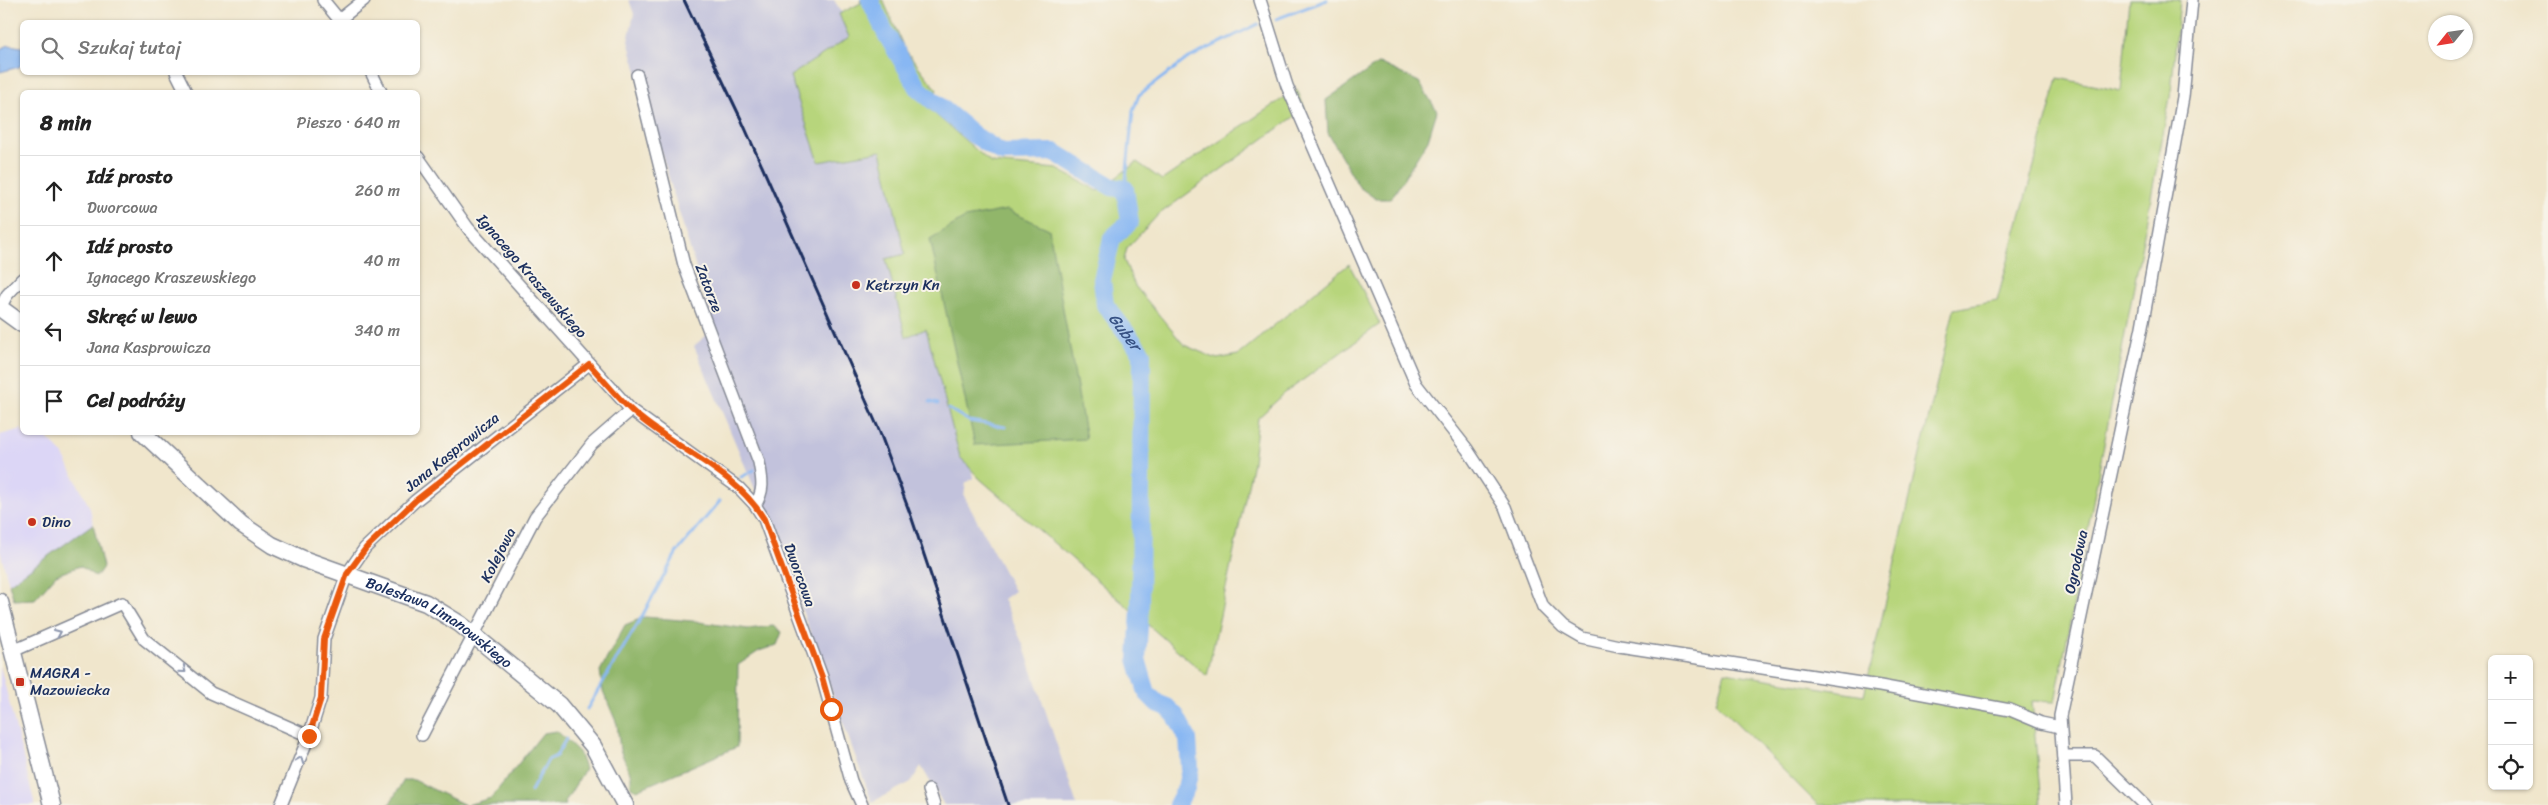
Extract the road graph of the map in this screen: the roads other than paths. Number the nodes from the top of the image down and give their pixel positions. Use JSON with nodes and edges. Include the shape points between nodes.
{"nodes":[{"id":1,"x":323,"y":0,"type":"edge"},
{"id":2,"x":364,"y":0,"type":"edge"},
{"id":3,"x":1260,"y":0,"type":"edge"},
{"id":4,"x":2192,"y":0,"type":"edge"},
{"id":5,"x":338,"y":20,"type":"edge"},
{"id":6,"x":342,"y":20,"type":"edge"},
{"id":7,"x":177,"y":75,"type":"edge"},
{"id":8,"x":372,"y":75,"type":"edge"},
{"id":9,"x":637,"y":75,"type":"dead end"},
{"id":10,"x":184,"y":90,"type":"edge"},
{"id":11,"x":380,"y":90,"type":"edge"},
{"id":12,"x":420,"y":162,"type":"edge"},
{"id":13,"x":20,"y":281,"type":"edge"},
{"id":14,"x":0,"y":308,"type":"edge"},
{"id":15,"x":20,"y":323,"type":"edge"},
{"id":16,"x":589,"y":364,"type":"junction"},
{"id":17,"x":631,"y":410,"type":"junction"},
{"id":18,"x":145,"y":435,"type":"edge"},
{"id":19,"x":755,"y":505,"type":"junction"},
{"id":20,"x":347,"y":574,"type":"junction"},
{"id":21,"x":0,"y":602,"type":"edge"},
{"id":22,"x":3,"y":626,"type":"edge"},
{"id":23,"x":474,"y":634,"type":"junction"},
{"id":24,"x":13,"y":651,"type":"junction"},
{"id":25,"x":2060,"y":727,"type":"junction"},
{"id":26,"x":422,"y":735,"type":"dead end"},
{"id":27,"x":309,"y":736,"type":"junction"},
{"id":28,"x":2063,"y":756,"type":"junction"},
{"id":29,"x":929,"y":790,"type":"dead end"},
{"id":30,"x":52,"y":805,"type":"edge"},
{"id":31,"x":281,"y":805,"type":"edge"},
{"id":32,"x":625,"y":805,"type":"edge"},
{"id":33,"x":862,"y":805,"type":"edge"},
{"id":34,"x":934,"y":805,"type":"edge"},
{"id":35,"x":2066,"y":805,"type":"edge"},
{"id":36,"x":2145,"y":805,"type":"edge"}],
"edges":[{"from":1,"to":5,"type":"street"},
{"from":2,"to":6,"type":"street"},
{"from":3,"to":25,"type":"street","via":[[1287,86],[1416,384],[1467,449],[1505,507],[1543,607],[1563,627],[1582,638],[1619,646],[1880,686],[2010,710]]},
{"from":4,"to":25,"type":"street","name":"Ogrodowa","via":[[2182,97],[2142,327],[2071,658]]},
{"from":7,"to":10,"type":"street"},
{"from":8,"to":11,"type":"street"},
{"from":9,"to":19,"type":"street","name":"Zatorze","via":[[684,265],[759,462],[763,486]]},
{"from":12,"to":16,"type":"street","name":"Ignacego Kraszewskiego","via":[[468,228]]},
{"from":13,"to":14,"type":"street"},
{"from":14,"to":15,"type":"street"},
{"from":16,"to":17,"type":"street","name":"Ignacego Kraszewskiego"},
{"from":16,"to":20,"type":"street","name":"Jana Kasprowicza","via":[[415,501],[366,548]]},
{"from":17,"to":19,"type":"street","name":"Dworcowa","via":[[739,488]]},
{"from":17,"to":23,"type":"street","name":"Kolejowa","via":[[592,444],[534,517]]},
{"from":18,"to":20,"type":"street","name":"Bolesława Limanowskiego","via":[[258,536],[286,552]]},
{"from":19,"to":33,"type":"street","name":"Dworcowa","via":[[764,519],[822,677],[851,781]]},
{"from":20,"to":23,"type":"street","name":"Bolesława Limanowskiego","via":[[426,603]]},
{"from":20,"to":27,"type":"street","name":"Jana Kasprowicza","via":[[324,639],[321,698]]},
{"from":21,"to":22,"type":"street"},
{"from":22,"to":24,"type":"street"},
{"from":23,"to":26,"type":"street","name":"Kolejowa"},
{"from":23,"to":32,"type":"street","name":"Bolesława Limanowskiego","via":[[538,686],[579,727],[604,764]]},
{"from":24,"to":27,"type":"street","one_way":true,"via":[[122,603],[144,639],[211,693]]},
{"from":24,"to":30,"type":"street"},
{"from":25,"to":28,"type":"street","name":"Ogrodowa"},
{"from":31,"to":27,"type":"street","name":"Jana Kasprowicza","one_way":true},
{"from":28,"to":35,"type":"street","name":"Ogrodowa"},
{"from":28,"to":36,"type":"street","via":[[2095,756]]},
{"from":29,"to":34,"type":"street"}]}
